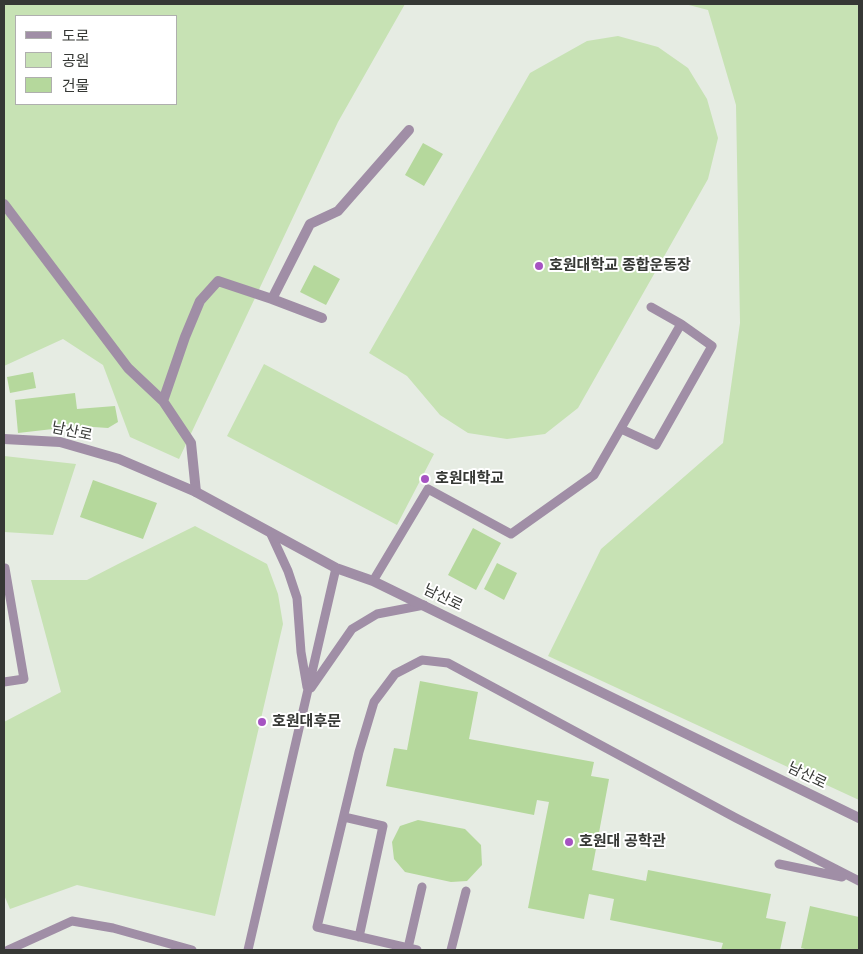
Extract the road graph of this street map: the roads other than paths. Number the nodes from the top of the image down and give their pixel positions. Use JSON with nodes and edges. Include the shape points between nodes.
{"nodes":[{"id":1,"x":410,"y":130,"type":"dead end"},
{"id":2,"x":4,"y":204,"type":"edge"},
{"id":3,"x":272,"y":299,"type":"junction"},
{"id":4,"x":651,"y":306,"type":"dead end"},
{"id":5,"x":322,"y":318,"type":"dead end"},
{"id":6,"x":680,"y":324,"type":"junction"},
{"id":7,"x":163,"y":401,"type":"junction"},
{"id":8,"x":621,"y":429,"type":"junction"},
{"id":9,"x":4,"y":439,"type":"edge"},
{"id":10,"x":196,"y":492,"type":"junction"},
{"id":11,"x":270,"y":532,"type":"junction"},
{"id":12,"x":4,"y":568,"type":"edge"},
{"id":13,"x":336,"y":568,"type":"junction"},
{"id":14,"x":373,"y":580,"type":"junction"},
{"id":15,"x":424,"y":605,"type":"junction"},
{"id":16,"x":4,"y":682,"type":"edge"},
{"id":17,"x":308,"y":692,"type":"junction"},
{"id":18,"x":344,"y":817,"type":"junction"},
{"id":19,"x":859,"y":818,"type":"edge"},
{"id":20,"x":779,"y":864,"type":"dead end"},
{"id":21,"x":856,"y":880,"type":"edge"},
{"id":22,"x":422,"y":887,"type":"dead end"},
{"id":23,"x":466,"y":891,"type":"dead end"},
{"id":24,"x":359,"y":937,"type":"junction"},
{"id":25,"x":412,"y":949,"type":"edge"},
{"id":26,"x":8,"y":950,"type":"edge"},
{"id":27,"x":190,"y":950,"type":"edge"},
{"id":28,"x":248,"y":950,"type":"edge"},
{"id":29,"x":452,"y":950,"type":"edge"}],
"edges":[{"from":1,"to":3,"type":"street","via":[[338,211],[310,224]]},
{"from":2,"to":7,"type":"street","via":[[128,368]]},
{"from":3,"to":5,"type":"street"},
{"from":3,"to":7,"type":"street","via":[[218,280],[200,301]]},
{"from":4,"to":6,"type":"lane"},
{"from":6,"to":8,"type":"lane"},
{"from":6,"to":8,"type":"lane","via":[[712,346],[656,445]]},
{"from":7,"to":10,"type":"street","via":[[191,443]]},
{"from":8,"to":14,"type":"lane","via":[[594,475],[510,534],[428,488]]},
{"from":9,"to":10,"type":"street","name":"남산로","via":[[60,442],[119,459]]},
{"from":10,"to":11,"type":"street","name":"남산로"},
{"from":11,"to":13,"type":"street","name":"남산로"},
{"from":11,"to":17,"type":"lane","via":[[297,598]]},
{"from":12,"to":16,"type":"lane","via":[[24,679]]},
{"from":13,"to":14,"type":"street","name":"남산로"},
{"from":13,"to":17,"type":"lane"},
{"from":14,"to":15,"type":"street","name":"남산로"},
{"from":15,"to":17,"type":"lane","via":[[377,614],[352,629]]},
{"from":15,"to":19,"type":"street","name":"남산로"},
{"from":17,"to":28,"type":"lane"},
{"from":18,"to":21,"type":"lane","via":[[374,702],[395,674],[422,660],[448,663]]},
{"from":18,"to":24,"type":"lane","via":[[383,826]]},
{"from":18,"to":24,"type":"lane","via":[[317,927]]},
{"from":20,"to":21,"type":"lane"},
{"from":22,"to":25,"type":"lane"},
{"from":23,"to":29,"type":"lane"},
{"from":24,"to":25,"type":"lane"},
{"from":26,"to":27,"type":"lane","via":[[72,921],[113,928]]}]}
